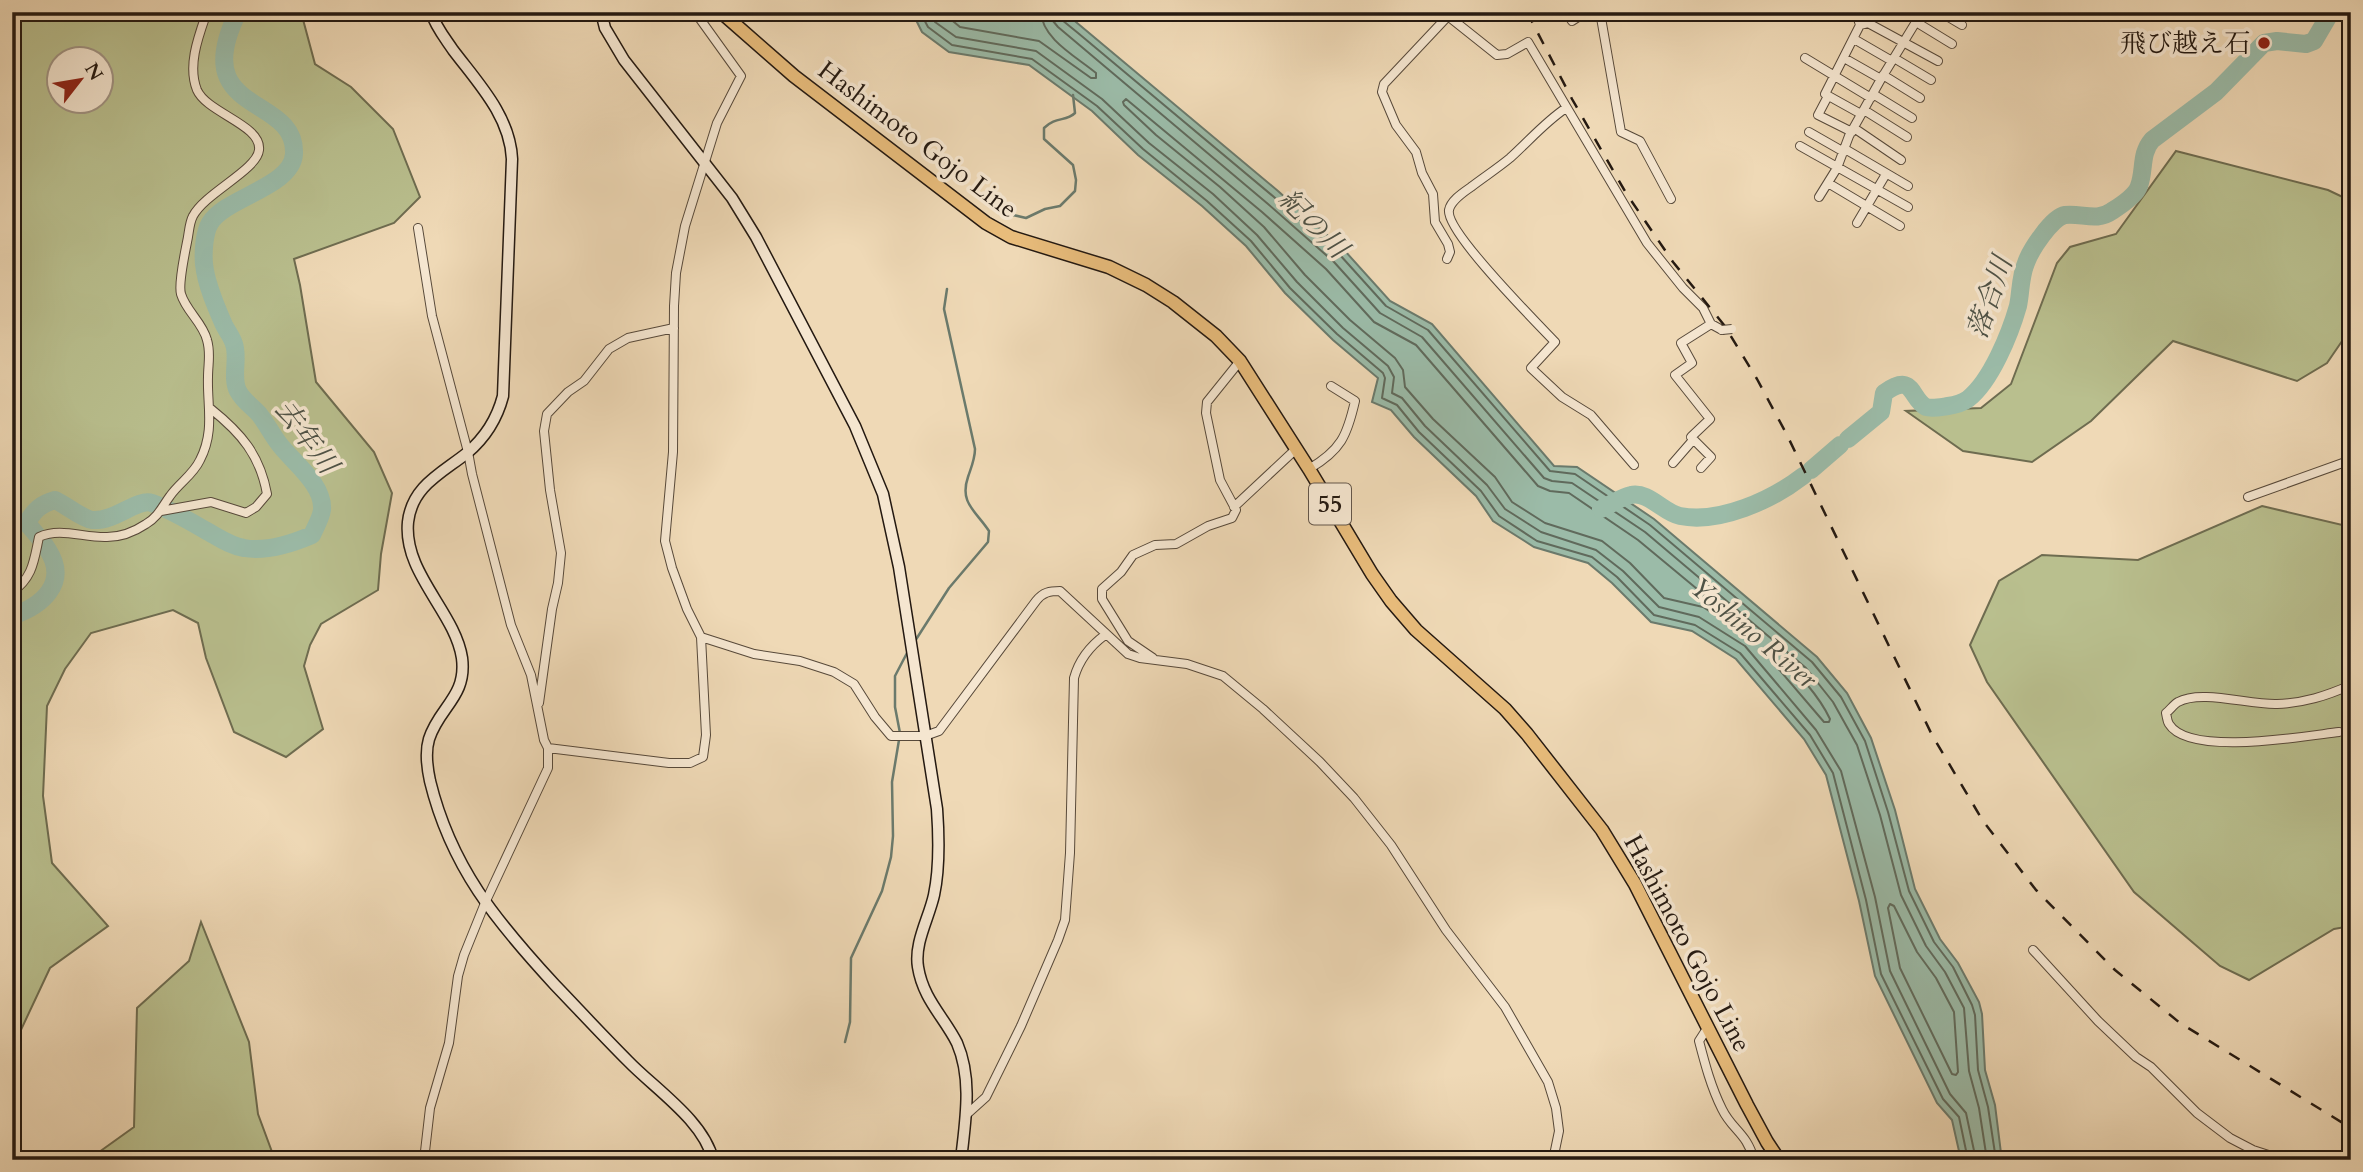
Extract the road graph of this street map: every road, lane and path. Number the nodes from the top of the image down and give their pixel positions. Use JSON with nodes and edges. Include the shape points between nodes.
{"nodes":[{"id":1,"x":207,"y":12,"type":"edge"},
{"id":2,"x":431,"y":12,"type":"edge"},
{"id":3,"x":601,"y":12,"type":"edge"},
{"id":4,"x":695,"y":12,"type":"edge"},
{"id":5,"x":721,"y":12,"type":"edge"},
{"id":6,"x":1566,"y":12,"type":"edge"},
{"id":7,"x":1586,"y":12,"type":"edge"},
{"id":8,"x":1600,"y":12,"type":"edge"},
{"id":9,"x":1856,"y":12,"type":"edge"},
{"id":10,"x":1922,"y":12,"type":"edge"},
{"id":11,"x":1940,"y":12,"type":"edge"},
{"id":12,"x":1445,"y":14,"type":"edge"},
{"id":13,"x":1916,"y":22,"type":"junction"},
{"id":14,"x":1860,"y":25,"type":"junction"},
{"id":15,"x":1962,"y":25,"type":"dead end"},
{"id":16,"x":1854,"y":38,"type":"junction"},
{"id":17,"x":1902,"y":43,"type":"junction"},
{"id":18,"x":1952,"y":44,"type":"dead end"},
{"id":19,"x":1805,"y":58,"type":"dead end"},
{"id":20,"x":1844,"y":58,"type":"junction"},
{"id":21,"x":1893,"y":59,"type":"junction"},
{"id":22,"x":1938,"y":61,"type":"dead end"},
{"id":23,"x":1834,"y":76,"type":"junction"},
{"id":24,"x":1882,"y":77,"type":"junction"},
{"id":25,"x":1931,"y":80,"type":"dead end"},
{"id":26,"x":1828,"y":96,"type":"junction"},
{"id":27,"x":1872,"y":96,"type":"junction"},
{"id":28,"x":1920,"y":98,"type":"dead end"},
{"id":29,"x":1566,"y":108,"type":"junction"},
{"id":30,"x":1863,"y":112,"type":"junction"},
{"id":31,"x":1912,"y":118,"type":"dead end"},
{"id":32,"x":1853,"y":130,"type":"junction"},
{"id":33,"x":1809,"y":132,"type":"dead end"},
{"id":34,"x":1907,"y":137,"type":"dead end"},
{"id":35,"x":1800,"y":146,"type":"dead end"},
{"id":36,"x":1844,"y":150,"type":"junction"},
{"id":37,"x":1901,"y":160,"type":"dead end"},
{"id":38,"x":706,"y":163,"type":"junction"},
{"id":39,"x":1837,"y":168,"type":"junction"},
{"id":40,"x":1886,"y":174,"type":"junction"},
{"id":41,"x":1828,"y":183,"type":"junction"},
{"id":42,"x":1908,"y":186,"type":"dead end"},
{"id":43,"x":1877,"y":190,"type":"junction"},
{"id":44,"x":1819,"y":197,"type":"dead end"},
{"id":45,"x":1671,"y":199,"type":"dead end"},
{"id":46,"x":1868,"y":207,"type":"junction"},
{"id":47,"x":1908,"y":207,"type":"dead end"},
{"id":48,"x":1857,"y":223,"type":"dead end"},
{"id":49,"x":1900,"y":226,"type":"dead end"},
{"id":50,"x":418,"y":228,"type":"dead end"},
{"id":51,"x":1447,"y":259,"type":"dead end"},
{"id":52,"x":1711,"y":324,"type":"junction"},
{"id":53,"x":674,"y":328,"type":"junction"},
{"id":54,"x":1736,"y":331,"type":"dead end"},
{"id":55,"x":1240,"y":361,"type":"junction"},
{"id":56,"x":1331,"y":386,"type":"dead end"},
{"id":57,"x":211,"y":409,"type":"junction"},
{"id":58,"x":1693,"y":440,"type":"junction"},
{"id":59,"x":1296,"y":449,"type":"junction"},
{"id":60,"x":468,"y":452,"type":"junction"},
{"id":61,"x":2351,"y":460,"type":"edge"},
{"id":62,"x":1673,"y":463,"type":"dead end"},
{"id":63,"x":1634,"y":464,"type":"dead end"},
{"id":64,"x":1701,"y":468,"type":"dead end"},
{"id":65,"x":1309,"y":469,"type":"junction"},
{"id":66,"x":2248,"y":497,"type":"dead end"},
{"id":67,"x":1234,"y":507,"type":"junction"},
{"id":68,"x":161,"y":511,"type":"junction"},
{"id":69,"x":12,"y":592,"type":"edge"},
{"id":70,"x":1105,"y":635,"type":"junction"},
{"id":71,"x":701,"y":638,"type":"junction"},
{"id":72,"x":1156,"y":660,"type":"junction"},
{"id":73,"x":2351,"y":685,"type":"edge"},
{"id":74,"x":538,"y":709,"type":"junction"},
{"id":75,"x":2339,"y":732,"type":"dead end"},
{"id":76,"x":925,"y":736,"type":"junction"},
{"id":77,"x":548,"y":748,"type":"junction"},
{"id":78,"x":485,"y":903,"type":"junction"},
{"id":79,"x":2032,"y":950,"type":"dead end"},
{"id":80,"x":1708,"y":1027,"type":"junction"},
{"id":81,"x":966,"y":1115,"type":"junction"},
{"id":82,"x":424,"y":1160,"type":"edge"},
{"id":83,"x":713,"y":1160,"type":"edge"},
{"id":84,"x":961,"y":1160,"type":"edge"},
{"id":85,"x":1553,"y":1160,"type":"edge"},
{"id":86,"x":1754,"y":1160,"type":"edge"},
{"id":87,"x":1779,"y":1160,"type":"edge"},
{"id":88,"x":2284,"y":1160,"type":"edge"}],
"edges":[{"from":1,"to":57,"type":"street","via":[[193,70],[196,88],[202,99],[250,131],[259,150],[256,159],[208,197],[192,218],[180,293],[207,337]]},
{"from":2,"to":60,"type":"street","via":[[503,118],[512,144],[503,396],[490,428]]},
{"from":3,"to":38,"type":"street","via":[[605,29],[624,60]]},
{"from":4,"to":38,"type":"street","via":[[741,76],[717,123]]},
{"from":5,"to":55,"type":"main road","name":"Hashimoto Gojo Line","number":"55","via":[[794,76],[986,223],[1011,237],[1110,267],[1146,285],[1216,336]]},
{"from":6,"to":7,"type":"street","via":[[1572,21]]},
{"from":8,"to":45,"type":"street","via":[[1621,132],[1640,141]]},
{"from":9,"to":14,"type":"street"},
{"from":10,"to":13,"type":"street"},
{"from":11,"to":15,"type":"street"},
{"from":12,"to":29,"type":"street","via":[[1497,55],[1528,42]]},
{"from":12,"to":51,"type":"street","via":[[1384,83],[1382,92],[1396,125],[1416,152],[1433,194],[1435,222],[1450,252]]},
{"from":13,"to":17,"type":"street"},
{"from":13,"to":18,"type":"street"},
{"from":14,"to":16,"type":"street"},
{"from":14,"to":17,"type":"street","via":[[1868,23]]},
{"from":16,"to":20,"type":"street"},
{"from":16,"to":21,"type":"street"},
{"from":17,"to":21,"type":"street"},
{"from":17,"to":22,"type":"street"},
{"from":19,"to":23,"type":"street"},
{"from":20,"to":23,"type":"street"},
{"from":20,"to":24,"type":"street"},
{"from":21,"to":24,"type":"street"},
{"from":21,"to":25,"type":"street"},
{"from":23,"to":26,"type":"street"},
{"from":23,"to":27,"type":"street"},
{"from":24,"to":27,"type":"street"},
{"from":24,"to":28,"type":"street"},
{"from":26,"to":30,"type":"street"},
{"from":26,"to":32,"type":"street","via":[[1818,115]]},
{"from":27,"to":30,"type":"street"},
{"from":27,"to":31,"type":"street"},
{"from":29,"to":52,"type":"street","via":[[1647,243],[1703,308]]},
{"from":29,"to":63,"type":"street","via":[[1463,193],[1448,211],[1464,240],[1555,342],[1531,368],[1562,397],[1591,415]]},
{"from":30,"to":32,"type":"street"},
{"from":30,"to":34,"type":"street"},
{"from":32,"to":36,"type":"street"},
{"from":32,"to":37,"type":"street"},
{"from":33,"to":36,"type":"street"},
{"from":35,"to":39,"type":"street"},
{"from":36,"to":39,"type":"street"},
{"from":36,"to":40,"type":"street"},
{"from":38,"to":53,"type":"street","via":[[685,226],[676,273]]},
{"from":38,"to":76,"type":"street","via":[[756,237],[855,426],[883,494]]},
{"from":39,"to":41,"type":"street"},
{"from":39,"to":43,"type":"street"},
{"from":40,"to":42,"type":"street"},
{"from":40,"to":43,"type":"street"},
{"from":41,"to":44,"type":"street"},
{"from":41,"to":46,"type":"street"},
{"from":43,"to":46,"type":"street"},
{"from":43,"to":47,"type":"street"},
{"from":46,"to":48,"type":"street"},
{"from":46,"to":49,"type":"street"},
{"from":50,"to":60,"type":"street","via":[[432,316]]},
{"from":52,"to":54,"type":"street","bridge":true},
{"from":52,"to":58,"type":"street","via":[[1681,343],[1692,363],[1675,375],[1710,419]]},
{"from":53,"to":71,"type":"street","via":[[673,452],[665,541]]},
{"from":53,"to":74,"type":"street","via":[[628,338],[609,349],[584,381],[547,414],[544,431],[561,553]]},
{"from":55,"to":59,"type":"main road","name":"Hashimoto Gojo Line","number":"55"},
{"from":55,"to":67,"type":"street","via":[[1207,402],[1206,413],[1220,481]]},
{"from":56,"to":65,"type":"street","via":[[1355,401],[1348,433],[1327,458]]},
{"from":57,"to":68,"type":"street","via":[[201,458]]},
{"from":57,"to":68,"type":"street","via":[[250,446],[267,494],[246,513],[211,502]]},
{"from":58,"to":62,"type":"street"},
{"from":58,"to":64,"type":"street","via":[[1711,457]]},
{"from":59,"to":65,"type":"main road","name":"Hashimoto Gojo Line","number":"55"},
{"from":59,"to":67,"type":"street"},
{"from":60,"to":74,"type":"street","via":[[511,625],[531,675]]},
{"from":60,"to":78,"type":"street","via":[[418,493],[408,532],[413,557],[456,639],[463,669],[461,685],[430,737],[430,781],[454,852]]},
{"from":61,"to":66,"type":"street"},
{"from":65,"to":80,"type":"main road","name":"Hashimoto Gojo Line","number":"55","via":[[1391,601],[1416,630],[1505,709],[1602,830]]},
{"from":67,"to":72,"type":"street","via":[[1232,517],[1176,544],[1155,545],[1133,555],[1102,589],[1102,599],[1128,641]]},
{"from":68,"to":69,"type":"street","via":[[122,536],[51,532],[39,537],[32,569]]},
{"from":70,"to":72,"type":"street","via":[[1128,654]]},
{"from":70,"to":76,"type":"street","via":[[1060,590],[1042,594],[939,731]]},
{"from":70,"to":81,"type":"street","via":[[1086,653],[1074,678],[1065,920],[986,1097]]},
{"from":71,"to":76,"type":"street","via":[[834,672],[854,684],[891,736]]},
{"from":71,"to":77,"type":"street","via":[[703,757],[669,764]]},
{"from":72,"to":85,"type":"street","via":[[1223,676],[1282,726],[1354,798],[1505,1007],[1548,1082],[1559,1131]]},
{"from":73,"to":75,"type":"street","via":[[2307,702],[2247,703],[2208,696],[2178,702],[2166,713],[2169,725],[2179,732],[2222,742]]},
{"from":74,"to":77,"type":"street"},
{"from":76,"to":81,"type":"street","via":[[940,841],[935,893],[918,965],[932,1007],[956,1042],[963,1062]]},
{"from":77,"to":78,"type":"street","via":[[548,768]]},
{"from":78,"to":82,"type":"street","via":[[458,976],[449,1043],[430,1108]]},
{"from":78,"to":83,"type":"street","via":[[590,1022],[692,1122]]},
{"from":79,"to":88,"type":"street","via":[[2098,1021],[2197,1113],[2230,1138]]},
{"from":80,"to":86,"type":"street","via":[[1699,1041],[1708,1078],[1723,1112],[1746,1138]]},
{"from":80,"to":87,"type":"main road","name":"Hashimoto Gojo Line","number":"55"},
{"from":81,"to":84,"type":"street"}]}
